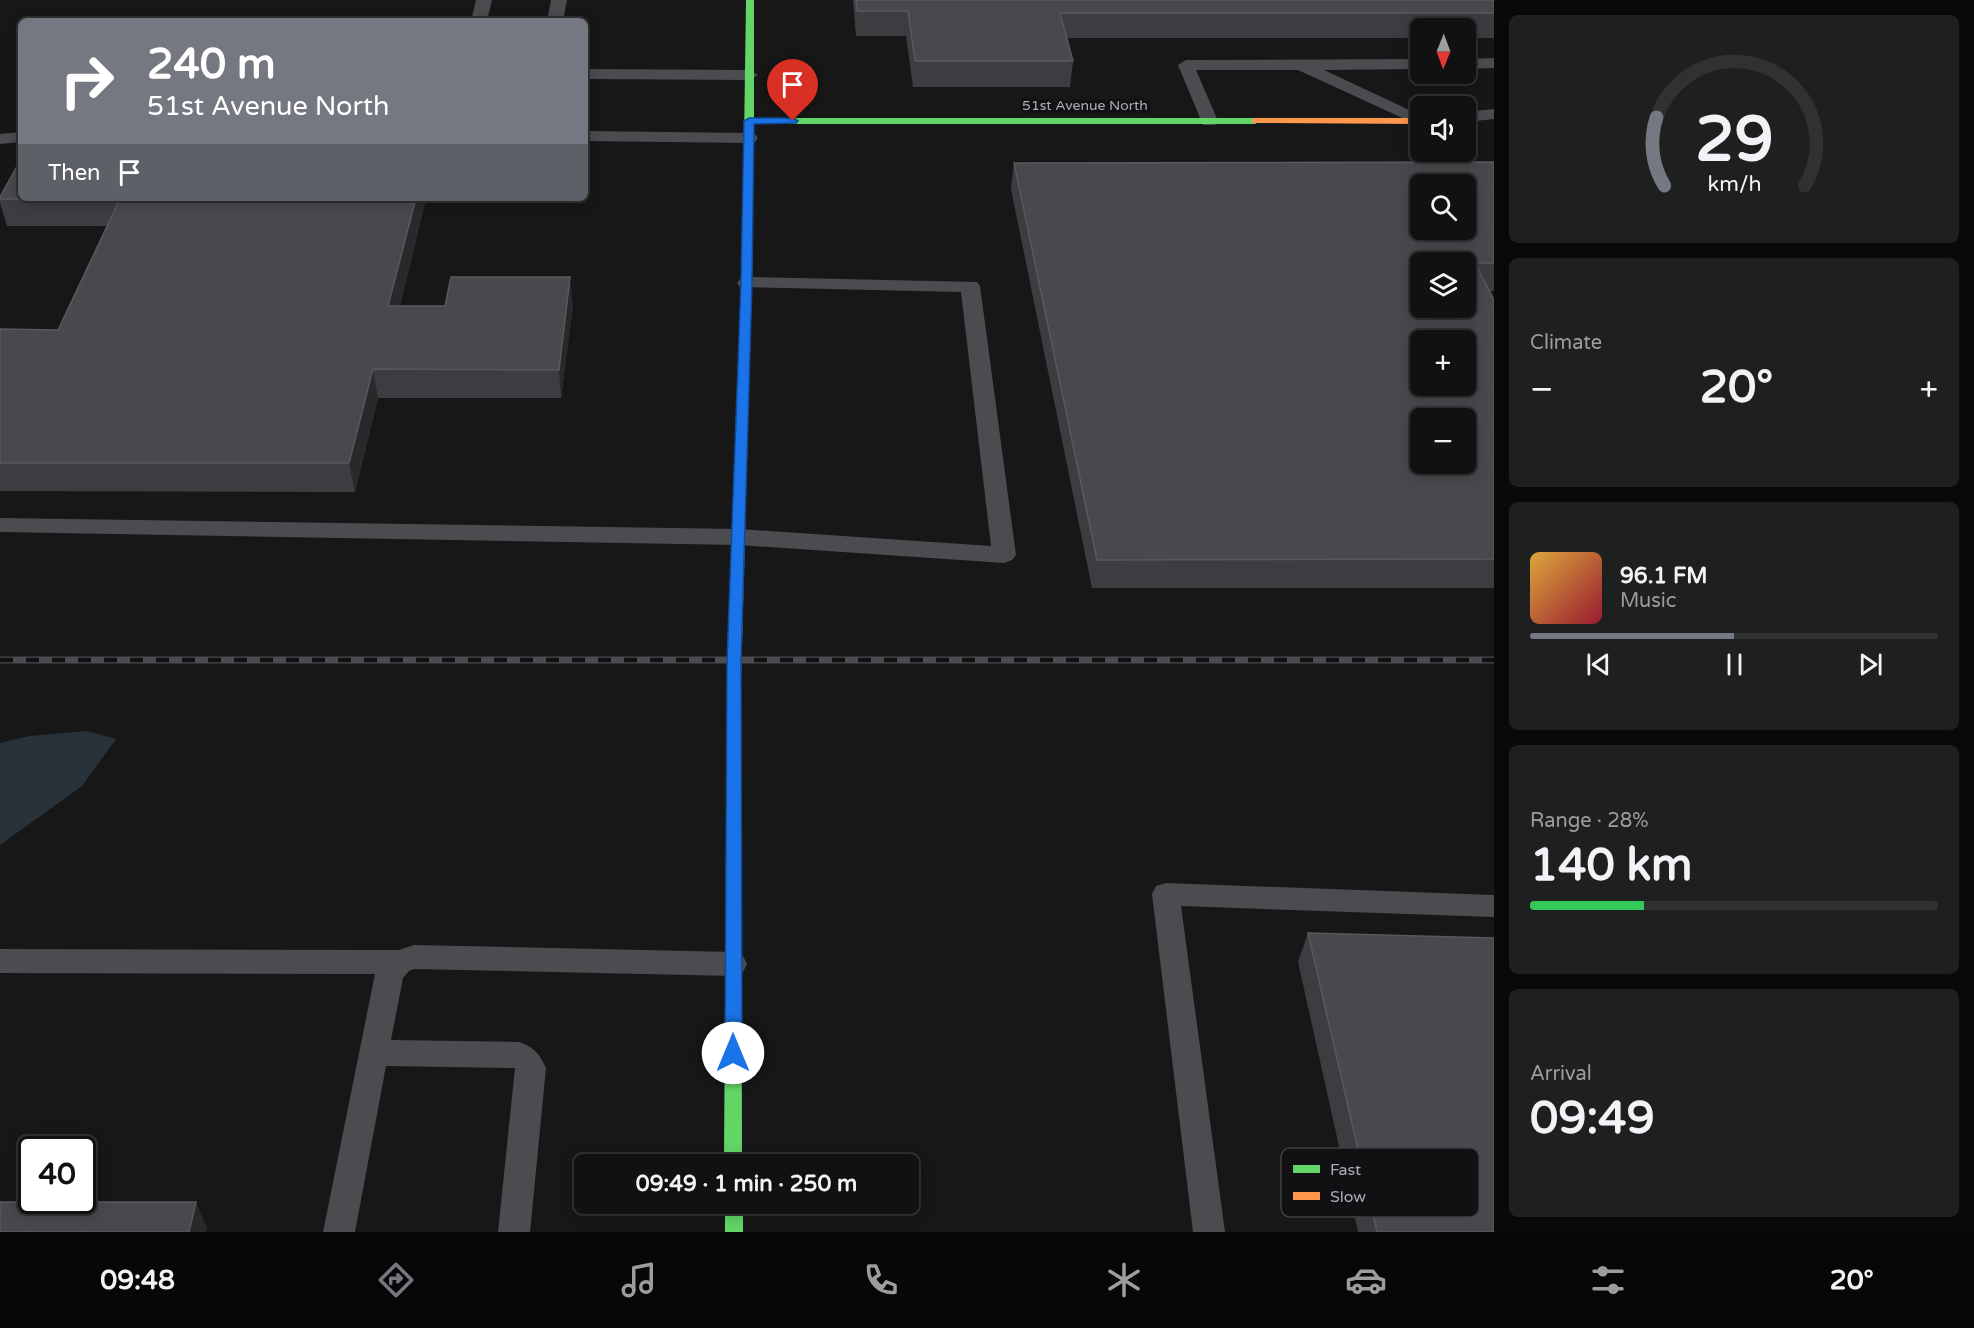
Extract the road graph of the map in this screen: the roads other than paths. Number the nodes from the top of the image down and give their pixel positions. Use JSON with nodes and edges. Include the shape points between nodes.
{"nodes":[{"id":1,"x":484,"y":0,"type":"edge"},
{"id":2,"x":559,"y":0,"type":"edge"},
{"id":3,"x":750,"y":0,"type":"edge"},
{"id":4,"x":480,"y":18,"type":"edge"},
{"id":5,"x":556,"y":18,"type":"edge"},
{"id":6,"x":1494,"y":63,"type":"edge"},
{"id":7,"x":1410,"y":64,"type":"edge"},
{"id":8,"x":1476,"y":64,"type":"edge"},
{"id":9,"x":1301,"y":65,"type":"junction"},
{"id":10,"x":588,"y":74,"type":"edge"},
{"id":11,"x":750,"y":75,"type":"junction"},
{"id":12,"x":1494,"y":114,"type":"edge"},
{"id":13,"x":1410,"y":116,"type":"edge"},
{"id":14,"x":1476,"y":116,"type":"edge"},
{"id":15,"x":1209,"y":121,"type":"junction"},
{"id":16,"x":1410,"y":121,"type":"edge"},
{"id":17,"x":749,"y":129,"type":"junction"},
{"id":18,"x":18,"y":136,"type":"edge"},
{"id":19,"x":588,"y":136,"type":"edge"},
{"id":20,"x":0,"y":139,"type":"edge"},
{"id":21,"x":747,"y":283,"type":"junction"},
{"id":22,"x":0,"y":525,"type":"edge"},
{"id":23,"x":738,"y":537,"type":"junction"},
{"id":24,"x":1494,"y":906,"type":"edge"},
{"id":25,"x":0,"y":961,"type":"edge"},
{"id":26,"x":399,"y":962,"type":"junction"},
{"id":27,"x":733,"y":964,"type":"junction"},
{"id":28,"x":373,"y":1053,"type":"junction"},
{"id":29,"x":734,"y":1154,"type":"edge"},
{"id":30,"x":734,"y":1214,"type":"edge"},
{"id":31,"x":339,"y":1232,"type":"edge"},
{"id":32,"x":514,"y":1232,"type":"edge"},
{"id":33,"x":734,"y":1232,"type":"edge"},
{"id":34,"x":1209,"y":1232,"type":"edge"}],
"edges":[{"from":1,"to":4,"type":"lane"},
{"from":2,"to":5,"type":"lane"},
{"from":3,"to":11,"type":"street"},
{"from":6,"to":8,"type":"lane"},
{"from":7,"to":9,"type":"lane"},
{"from":9,"to":13,"type":"lane"},
{"from":9,"to":15,"type":"lane","via":[[1186,65]]},
{"from":10,"to":11,"type":"lane"},
{"from":11,"to":17,"type":"street"},
{"from":12,"to":14,"type":"lane"},
{"from":15,"to":16,"type":"street","name":"51st Avenue North"},
{"from":15,"to":17,"type":"street","name":"51st Avenue North"},
{"from":17,"to":19,"type":"lane"},
{"from":17,"to":21,"type":"street"},
{"from":18,"to":20,"type":"lane"},
{"from":21,"to":23,"type":"street"},
{"from":21,"to":23,"type":"lane","via":[[970,286],[1004,555]]},
{"from":22,"to":23,"type":"lane"},
{"from":23,"to":27,"type":"street"},
{"from":24,"to":34,"type":"lane","via":[[1166,894]]},
{"from":25,"to":26,"type":"lane"},
{"from":26,"to":27,"type":"lane","via":[[414,957]]},
{"from":26,"to":28,"type":"lane","via":[[389,975]]},
{"from":27,"to":29,"type":"street"},
{"from":28,"to":31,"type":"lane"},
{"from":28,"to":32,"type":"lane","via":[[519,1055],[526,1059],[531,1068]]},
{"from":30,"to":33,"type":"street"}]}
